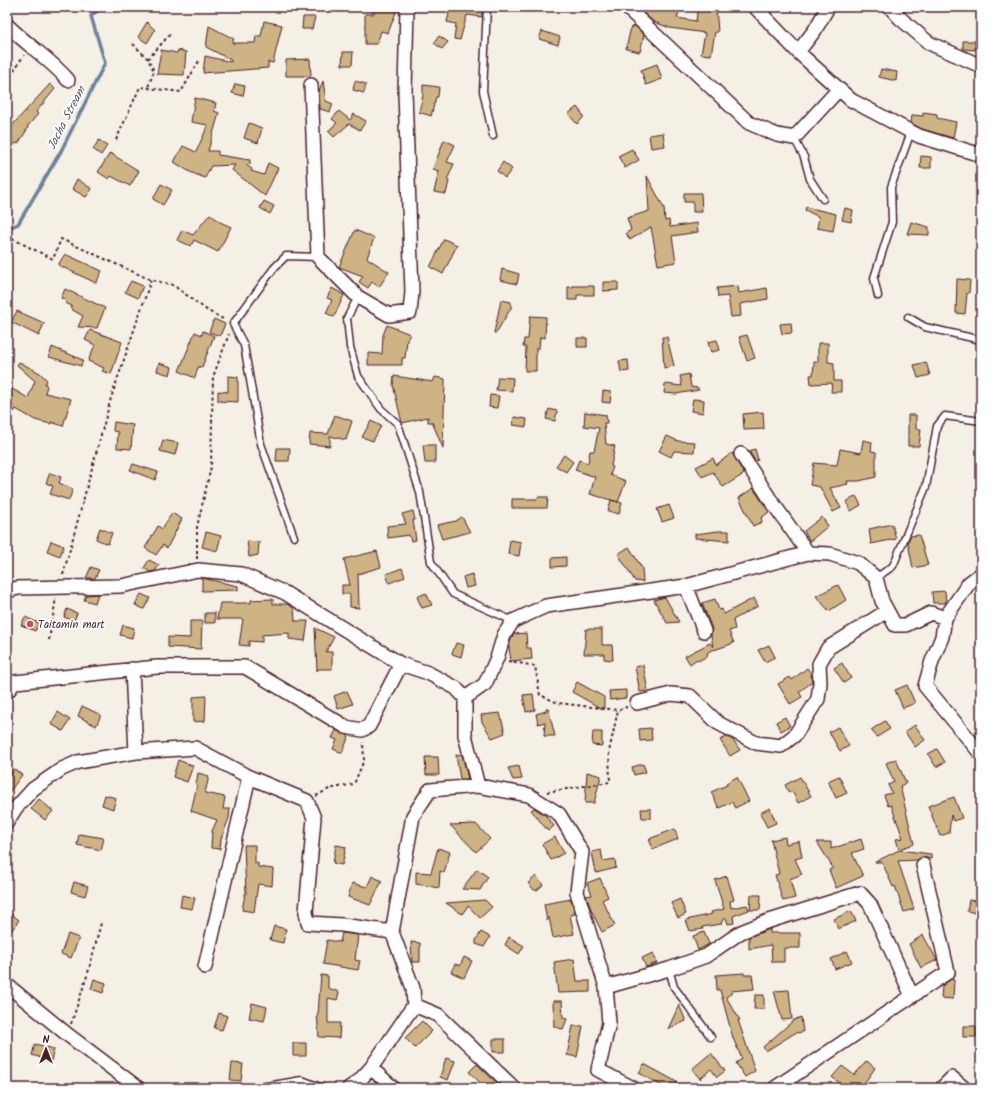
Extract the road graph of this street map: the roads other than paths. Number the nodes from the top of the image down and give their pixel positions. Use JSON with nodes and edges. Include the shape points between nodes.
{"nodes":[{"id":1,"x":407,"y":7,"type":"edge"},
{"id":2,"x":487,"y":7,"type":"edge"},
{"id":3,"x":626,"y":7,"type":"edge"},
{"id":4,"x":755,"y":7,"type":"edge"},
{"id":5,"x":828,"y":7,"type":"edge"},
{"id":6,"x":890,"y":7,"type":"edge"},
{"id":7,"x":7,"y":25,"type":"edge"},
{"id":8,"x":798,"y":52,"type":"junction"},
{"id":9,"x":981,"y":66,"type":"edge"},
{"id":10,"x":68,"y":80,"type":"dead end"},
{"id":11,"x":311,"y":85,"type":"dead end"},
{"id":12,"x":839,"y":89,"type":"junction"},
{"id":13,"x":911,"y":132,"type":"junction"},
{"id":14,"x":493,"y":136,"type":"dead end"},
{"id":15,"x":794,"y":138,"type":"junction"},
{"id":16,"x":981,"y":155,"type":"edge"},
{"id":17,"x":823,"y":199,"type":"dead end"},
{"id":18,"x":318,"y":257,"type":"junction"},
{"id":19,"x":878,"y":296,"type":"dead end"},
{"id":20,"x":358,"y":297,"type":"junction"},
{"id":21,"x":908,"y":317,"type":"dead end"},
{"id":22,"x":981,"y":340,"type":"edge"},
{"id":23,"x":981,"y":421,"type":"edge"},
{"id":24,"x":741,"y":454,"type":"dead end"},
{"id":25,"x":294,"y":538,"type":"dead end"},
{"id":26,"x":808,"y":553,"type":"junction"},
{"id":27,"x":981,"y":574,"type":"edge"},
{"id":28,"x":876,"y":578,"type":"junction"},
{"id":29,"x":686,"y":586,"type":"junction"},
{"id":30,"x":7,"y":591,"type":"edge"},
{"id":31,"x":887,"y":611,"type":"junction"},
{"id":32,"x":945,"y":618,"type":"junction"},
{"id":33,"x":513,"y":621,"type":"junction"},
{"id":34,"x":704,"y":631,"type":"dead end"},
{"id":35,"x":401,"y":664,"type":"junction"},
{"id":36,"x":132,"y":669,"type":"junction"},
{"id":37,"x":7,"y":692,"type":"edge"},
{"id":38,"x":465,"y":698,"type":"junction"},
{"id":39,"x":637,"y":704,"type":"dead end"},
{"id":40,"x":136,"y":752,"type":"junction"},
{"id":41,"x":981,"y":754,"type":"edge"},
{"id":42,"x":249,"y":777,"type":"junction"},
{"id":43,"x":478,"y":786,"type":"junction"},
{"id":44,"x":7,"y":822,"type":"edge"},
{"id":45,"x":923,"y":865,"type":"dead end"},
{"id":46,"x":392,"y":932,"type":"junction"},
{"id":47,"x":205,"y":967,"type":"dead end"},
{"id":48,"x":669,"y":969,"type":"junction"},
{"id":49,"x":7,"y":985,"type":"edge"},
{"id":50,"x":606,"y":987,"type":"junction"},
{"id":51,"x":912,"y":996,"type":"junction"},
{"id":52,"x":414,"y":1005,"type":"junction"},
{"id":53,"x":711,"y":1037,"type":"dead end"},
{"id":54,"x":371,"y":1068,"type":"junction"},
{"id":55,"x":123,"y":1084,"type":"edge"},
{"id":56,"x":138,"y":1088,"type":"edge"},
{"id":57,"x":255,"y":1088,"type":"edge"},
{"id":58,"x":323,"y":1088,"type":"edge"},
{"id":59,"x":349,"y":1088,"type":"edge"},
{"id":60,"x":393,"y":1088,"type":"edge"},
{"id":61,"x":514,"y":1088,"type":"edge"},
{"id":62,"x":633,"y":1088,"type":"edge"},
{"id":63,"x":775,"y":1088,"type":"edge"},
{"id":64,"x":942,"y":1088,"type":"edge"},
{"id":65,"x":964,"y":1088,"type":"edge"}],
"edges":[{"from":1,"to":20,"type":"street","via":[[405,92],[412,292],[410,312],[389,315]]},
{"from":2,"to":14,"type":"lane","via":[[483,91]]},
{"from":3,"to":15,"type":"street","via":[[749,123],[777,135]]},
{"from":4,"to":8,"type":"street"},
{"from":5,"to":8,"type":"street"},
{"from":6,"to":9,"type":"street","via":[[929,43]]},
{"from":7,"to":10,"type":"street","via":[[29,46],[55,65]]},
{"from":8,"to":12,"type":"street"},
{"from":11,"to":18,"type":"street"},
{"from":12,"to":13,"type":"street","via":[[851,100]]},
{"from":12,"to":15,"type":"street"},
{"from":13,"to":16,"type":"street"},
{"from":13,"to":19,"type":"lane","via":[[891,187],[892,222],[874,278]]},
{"from":15,"to":17,"type":"lane","via":[[804,157],[810,180]]},
{"from":18,"to":20,"type":"street"},
{"from":18,"to":25,"type":"lane","via":[[286,256],[274,268],[233,324],[244,345],[261,444]]},
{"from":20,"to":33,"type":"lane","via":[[347,318],[358,376],[381,409],[398,424],[420,492],[431,562],[453,594]]},
{"from":21,"to":22,"type":"lane","via":[[925,327]]},
{"from":23,"to":28,"type":"lane","via":[[945,416],[937,426],[926,487],[893,566]]},
{"from":24,"to":26,"type":"street"},
{"from":26,"to":28,"type":"street","via":[[848,558]]},
{"from":26,"to":29,"type":"street"},
{"from":27,"to":32,"type":"street","via":[[969,583]]},
{"from":28,"to":31,"type":"street"},
{"from":29,"to":33,"type":"street","via":[[546,606]]},
{"from":29,"to":34,"type":"street"},
{"from":30,"to":35,"type":"street","via":[[18,588],[121,586],[198,570],[241,574],[285,593]]},
{"from":31,"to":32,"type":"street","via":[[895,625],[906,625],[931,613]]},
{"from":31,"to":39,"type":"street","via":[[828,648],[819,664],[818,699],[795,735],[782,746],[756,743],[718,723],[690,696],[671,694]]},
{"from":32,"to":41,"type":"street","via":[[942,637],[925,686]]},
{"from":33,"to":38,"type":"street","via":[[504,635],[486,684]]},
{"from":35,"to":36,"type":"street","via":[[369,726],[362,730],[346,727],[245,667]]},
{"from":35,"to":38,"type":"street","via":[[428,673],[449,684]]},
{"from":36,"to":37,"type":"street","via":[[14,682]]},
{"from":36,"to":40,"type":"street"},
{"from":38,"to":43,"type":"street","via":[[465,735]]},
{"from":40,"to":42,"type":"street","via":[[195,748]]},
{"from":40,"to":44,"type":"street","via":[[78,762],[62,769],[33,789]]},
{"from":42,"to":46,"type":"street","via":[[307,801],[314,818],[306,912],[308,924],[342,925]]},
{"from":42,"to":47,"type":"street"},
{"from":43,"to":46,"type":"street","via":[[430,790],[413,816]]},
{"from":43,"to":50,"type":"street","via":[[529,795],[559,814],[582,852],[578,892]]},
{"from":45,"to":51,"type":"street","via":[[948,972]]},
{"from":46,"to":52,"type":"street","via":[[413,988]]},
{"from":48,"to":50,"type":"street"},
{"from":48,"to":51,"type":"street","via":[[706,956],[741,932],[766,922],[860,893],[870,904]]},
{"from":48,"to":53,"type":"lane","via":[[674,987]]},
{"from":49,"to":55,"type":"street"},
{"from":50,"to":62,"type":"street","via":[[609,1024],[598,1070]]},
{"from":51,"to":63,"type":"street"},
{"from":52,"to":54,"type":"street"},
{"from":52,"to":61,"type":"street","via":[[438,1014]]},
{"from":54,"to":59,"type":"street"},
{"from":54,"to":60,"type":"street"},
{"from":55,"to":56,"type":"street"},
{"from":57,"to":58,"type":"lane","via":[[302,1080]]},
{"from":64,"to":65,"type":"street","via":[[952,1078]]}]}
